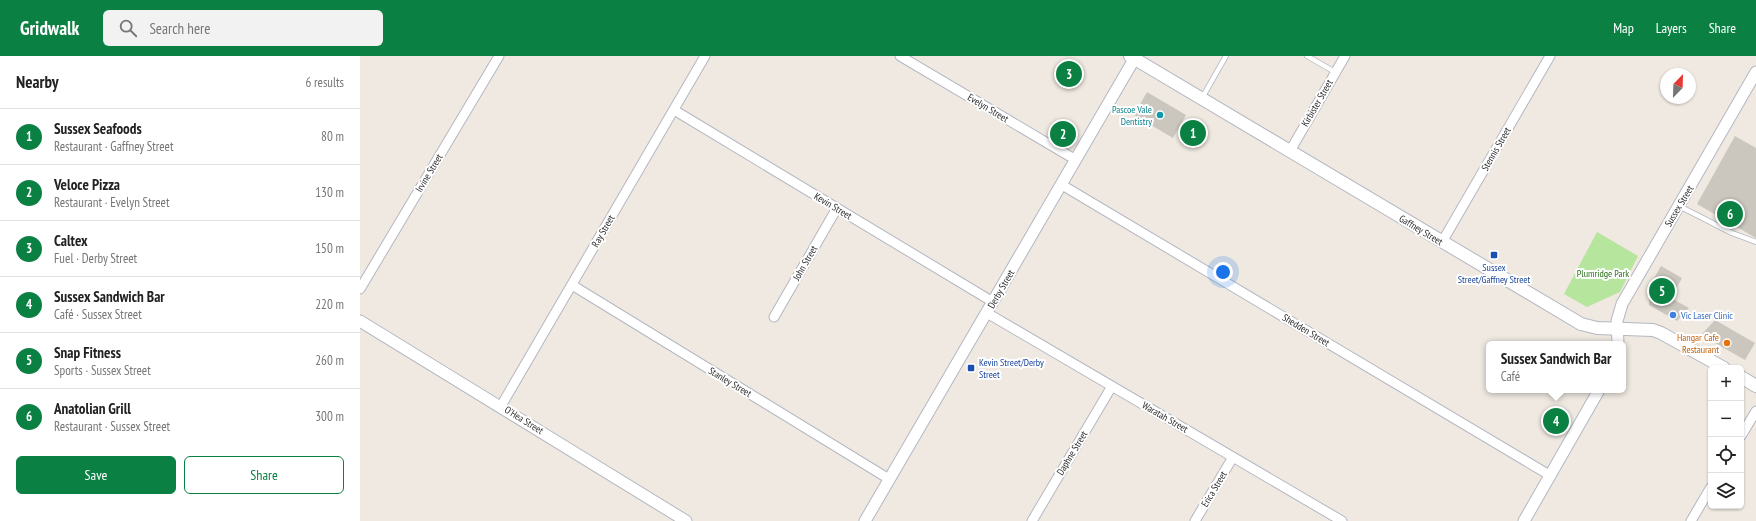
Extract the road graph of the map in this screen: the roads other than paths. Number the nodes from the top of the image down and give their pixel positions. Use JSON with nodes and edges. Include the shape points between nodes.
{"nodes":[{"id":1,"x":499,"y":56,"type":"edge"},
{"id":2,"x":705,"y":56,"type":"edge"},
{"id":3,"x":900,"y":56,"type":"edge"},
{"id":4,"x":1226,"y":56,"type":"edge"},
{"id":5,"x":1307,"y":56,"type":"edge"},
{"id":6,"x":1345,"y":56,"type":"edge"},
{"id":7,"x":1550,"y":56,"type":"edge"},
{"id":8,"x":1134,"y":57,"type":"edge"},
{"id":9,"x":1335,"y":72,"type":"junction"},
{"id":10,"x":1756,"y":72,"type":"edge"},
{"id":11,"x":1202,"y":98,"type":"junction"},
{"id":12,"x":674,"y":110,"type":"junction"},
{"id":13,"x":1290,"y":151,"type":"junction"},
{"id":14,"x":1076,"y":160,"type":"junction"},
{"id":15,"x":1062,"y":185,"type":"junction"},
{"id":16,"x":1679,"y":206,"type":"junction"},
{"id":17,"x":837,"y":208,"type":"junction"},
{"id":18,"x":1442,"y":242,"type":"junction"},
{"id":19,"x":1756,"y":242,"type":"edge"},
{"id":20,"x":572,"y":285,"type":"junction"},
{"id":21,"x":360,"y":289,"type":"edge"},
{"id":22,"x":993,"y":302,"type":"junction"},
{"id":23,"x":987,"y":312,"type":"junction"},
{"id":24,"x":774,"y":317,"type":"dead end"},
{"id":25,"x":360,"y":321,"type":"edge"},
{"id":26,"x":1617,"y":329,"type":"junction"},
{"id":27,"x":1618,"y":341,"type":"edge"},
{"id":28,"x":1719,"y":365,"type":"edge"},
{"id":29,"x":1744,"y":379,"type":"edge"},
{"id":30,"x":1755,"y":383,"type":"edge"},
{"id":31,"x":1112,"y":386,"type":"junction"},
{"id":32,"x":1597,"y":393,"type":"edge"},
{"id":33,"x":501,"y":406,"type":"junction"},
{"id":34,"x":1756,"y":411,"type":"edge"},
{"id":35,"x":1744,"y":431,"type":"edge"},
{"id":36,"x":1232,"y":457,"type":"junction"},
{"id":37,"x":1550,"y":476,"type":"junction"},
{"id":38,"x":889,"y":479,"type":"junction"},
{"id":39,"x":1708,"y":492,"type":"edge"},
{"id":40,"x":686,"y":521,"type":"edge"},
{"id":41,"x":865,"y":521,"type":"edge"},
{"id":42,"x":1032,"y":521,"type":"edge"},
{"id":43,"x":1195,"y":521,"type":"edge"},
{"id":44,"x":1342,"y":521,"type":"edge"},
{"id":45,"x":1524,"y":521,"type":"edge"},
{"id":46,"x":1691,"y":521,"type":"edge"}],
"edges":[{"from":1,"to":21,"type":"street","name":"Irvine Street"},
{"from":2,"to":12,"type":"street","name":"Ray Street"},
{"from":3,"to":14,"type":"street","name":"Evelyn Street"},
{"from":4,"to":11,"type":"lane"},
{"from":5,"to":9,"type":"lane"},
{"from":6,"to":9,"type":"street","name":"Kirbister Street"},
{"from":7,"to":18,"type":"street","name":"Stennis Street"},
{"from":8,"to":11,"type":"main road","name":"Gaffney Street"},
{"from":8,"to":14,"type":"street","name":"Derby Street"},
{"from":9,"to":13,"type":"street","name":"Kirbister Street"},
{"from":10,"to":16,"type":"street","name":"Sussex Street"},
{"from":11,"to":13,"type":"main road","name":"Gaffney Street"},
{"from":12,"to":17,"type":"street","name":"Kevin Street"},
{"from":12,"to":20,"type":"street","name":"Ray Street"},
{"from":13,"to":18,"type":"main road","name":"Gaffney Street"},
{"from":14,"to":15,"type":"street","name":"Derby Street"},
{"from":15,"to":22,"type":"street","name":"Derby Street"},
{"from":15,"to":37,"type":"street","name":"Shedden Street"},
{"from":16,"to":19,"type":"lane","via":[[1732,233]]},
{"from":16,"to":26,"type":"street","name":"Sussex Street","via":[[1622,304]]},
{"from":17,"to":22,"type":"street","name":"Kevin Street"},
{"from":17,"to":24,"type":"street","name":"John Street"},
{"from":18,"to":26,"type":"main road","name":"Gaffney Street","via":[[1581,324]]},
{"from":20,"to":33,"type":"street","name":"Ray Street"},
{"from":20,"to":38,"type":"street","name":"Stanley Street"},
{"from":22,"to":23,"type":"street","name":"Derby Street"},
{"from":23,"to":31,"type":"street","name":"Waratah Street"},
{"from":23,"to":38,"type":"street","name":"Derby Street"},
{"from":25,"to":33,"type":"street","name":"O'Hea Street"},
{"from":26,"to":27,"type":"street","name":"Sussex Street"},
{"from":26,"to":28,"type":"main road","name":"Gaffney Street","via":[[1661,333]]},
{"from":29,"to":30,"type":"main road"},
{"from":31,"to":36,"type":"street","name":"Waratah Street"},
{"from":31,"to":42,"type":"street","name":"Daphne Street"},
{"from":32,"to":37,"type":"street"},
{"from":33,"to":40,"type":"street","name":"O'Hea Street"},
{"from":34,"to":35,"type":"street"},
{"from":36,"to":43,"type":"street","name":"Erica Street"},
{"from":36,"to":44,"type":"street","name":"Waratah Street"},
{"from":37,"to":45,"type":"street"},
{"from":38,"to":41,"type":"street","name":"Derby Street"},
{"from":39,"to":46,"type":"street"}]}
